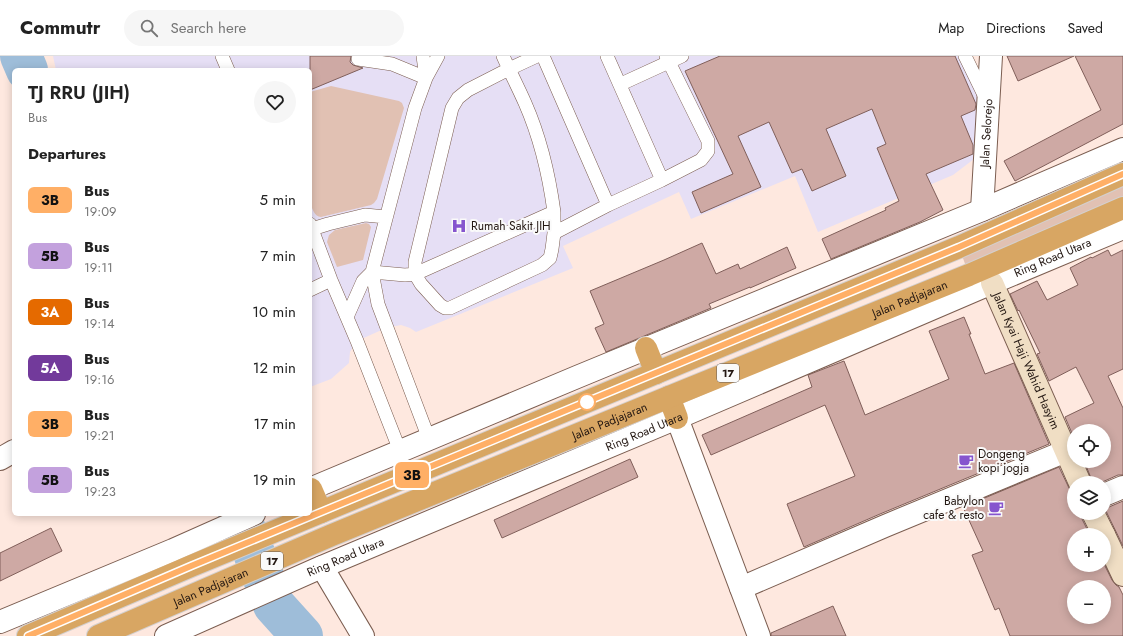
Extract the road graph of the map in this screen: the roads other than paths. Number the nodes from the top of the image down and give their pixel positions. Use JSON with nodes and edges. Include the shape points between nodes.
{"nodes":[{"id":1,"x":222,"y":56,"type":"edge"},
{"id":2,"x":422,"y":56,"type":"edge"},
{"id":3,"x":438,"y":56,"type":"edge"},
{"id":4,"x":503,"y":56,"type":"edge"},
{"id":5,"x":537,"y":56,"type":"edge"},
{"id":6,"x":543,"y":56,"type":"edge"},
{"id":7,"x":607,"y":56,"type":"edge"},
{"id":8,"x":682,"y":56,"type":"edge"},
{"id":9,"x":964,"y":56,"type":"edge"},
{"id":10,"x":991,"y":56,"type":"edge"},
{"id":11,"x":358,"y":59,"type":"dead end"},
{"id":12,"x":667,"y":59,"type":"edge"},
{"id":13,"x":227,"y":68,"type":"edge"},
{"id":14,"x":509,"y":68,"type":"junction"},
{"id":15,"x":426,"y":78,"type":"junction"},
{"id":16,"x":621,"y":84,"type":"junction"},
{"id":17,"x":988,"y":104,"type":"junction"},
{"id":18,"x":1123,"y":149,"type":"edge"},
{"id":19,"x":1123,"y":174,"type":"edge"},
{"id":20,"x":662,"y":180,"type":"junction"},
{"id":21,"x":608,"y":205,"type":"junction"},
{"id":22,"x":1123,"y":208,"type":"edge"},
{"id":23,"x":982,"y":210,"type":"junction"},
{"id":24,"x":554,"y":212,"type":"junction"},
{"id":25,"x":386,"y":217,"type":"junction"},
{"id":26,"x":312,"y":227,"type":"edge"},
{"id":27,"x":1123,"y":228,"type":"edge"},
{"id":28,"x":312,"y":230,"type":"edge"},
{"id":29,"x":554,"y":233,"type":"junction"},
{"id":30,"x":372,"y":272,"type":"junction"},
{"id":31,"x":415,"y":274,"type":"junction"},
{"id":32,"x":331,"y":280,"type":"junction"},
{"id":33,"x":992,"y":283,"type":"junction"},
{"id":34,"x":312,"y":289,"type":"edge"},
{"id":35,"x":347,"y":317,"type":"junction"},
{"id":36,"x":646,"y":348,"type":"junction"},
{"id":37,"x":656,"y":373,"type":"junction"},
{"id":38,"x":670,"y":397,"type":"junction"},
{"id":39,"x":677,"y":418,"type":"junction"},
{"id":40,"x":429,"y":439,"type":"junction"},
{"id":41,"x":12,"y":452,"type":"edge"},
{"id":42,"x":400,"y":452,"type":"junction"},
{"id":43,"x":1066,"y":452,"type":"junction"},
{"id":44,"x":0,"y":459,"type":"edge"},
{"id":45,"x":1077,"y":476,"type":"edge"},
{"id":46,"x":1123,"y":487,"type":"edge"},
{"id":47,"x":312,"y":488,"type":"edge"},
{"id":48,"x":1111,"y":492,"type":"edge"},
{"id":49,"x":312,"y":499,"type":"edge"},
{"id":50,"x":315,"y":515,"type":"junction"},
{"id":51,"x":249,"y":516,"type":"edge"},
{"id":52,"x":1111,"y":550,"type":"edge"},
{"id":53,"x":320,"y":568,"type":"junction"},
{"id":54,"x":1123,"y":575,"type":"edge"},
{"id":55,"x":741,"y":588,"type":"junction"},
{"id":56,"x":0,"y":622,"type":"edge"},
{"id":57,"x":28,"y":636,"type":"edge"},
{"id":58,"x":98,"y":636,"type":"edge"},
{"id":59,"x":166,"y":636,"type":"edge"},
{"id":60,"x":363,"y":636,"type":"edge"},
{"id":61,"x":759,"y":636,"type":"edge"}],
"edges":[{"from":1,"to":13,"type":"lane"},
{"from":2,"to":15,"type":"lane"},
{"from":3,"to":15,"type":"lane"},
{"from":4,"to":14,"type":"lane"},
{"from":5,"to":14,"type":"lane"},
{"from":6,"to":21,"type":"lane"},
{"from":7,"to":16,"type":"lane"},
{"from":8,"to":12,"type":"lane"},
{"from":9,"to":17,"type":"lane"},
{"from":10,"to":17,"type":"street","name":"Jalan Selorejo"},
{"from":11,"to":15,"type":"lane","via":[[392,64]]},
{"from":12,"to":16,"type":"lane"},
{"from":12,"to":20,"type":"lane","via":[[708,141],[708,151],[702,160]]},
{"from":14,"to":24,"type":"lane","via":[[526,104],[539,141]]},
{"from":14,"to":31,"type":"lane","via":[[468,90],[458,98],[452,108],[415,262]]},
{"from":15,"to":25,"type":"lane","via":[[414,108]]},
{"from":16,"to":20,"type":"lane"},
{"from":17,"to":23,"type":"street","name":"Jalan Selorejo"},
{"from":18,"to":23,"type":"street"},
{"from":19,"to":37,"type":"highway","number":"17","via":[[959,247]]},
{"from":20,"to":21,"type":"lane"},
{"from":21,"to":29,"type":"lane"},
{"from":22,"to":38,"type":"highway","name":"Jalan Padjajaran","number":"17","via":[[969,275]]},
{"from":23,"to":36,"type":"street"},
{"from":24,"to":29,"type":"lane"},
{"from":24,"to":31,"type":"lane"},
{"from":25,"to":26,"type":"lane","via":[[365,215]]},
{"from":25,"to":30,"type":"lane"},
{"from":27,"to":33,"type":"street","name":"Ring Road Utara"},
{"from":28,"to":32,"type":"lane"},
{"from":29,"to":31,"type":"lane","via":[[550,258],[542,265],[450,308],[440,305]]},
{"from":30,"to":31,"type":"lane"},
{"from":30,"to":35,"type":"lane","via":[[363,281]]},
{"from":30,"to":40,"type":"lane","via":[[378,304]]},
{"from":32,"to":34,"type":"lane"},
{"from":32,"to":35,"type":"lane"},
{"from":33,"to":39,"type":"street","name":"Ring Road Utara"},
{"from":33,"to":43,"type":"main road","name":"Jalan Kyai Haji Wahid Hasyim"},
{"from":35,"to":42,"type":"lane"},
{"from":36,"to":37,"type":"highway"},
{"from":36,"to":40,"type":"street"},
{"from":37,"to":50,"type":"highway","number":"17"},
{"from":38,"to":39,"type":"highway"},
{"from":38,"to":58,"type":"highway","name":"Jalan Padjajaran","number":"17","via":[[212,586]]},
{"from":39,"to":53,"type":"street","name":"Ring Road Utara"},
{"from":39,"to":55,"type":"street"},
{"from":40,"to":42,"type":"street"},
{"from":41,"to":44,"type":"street"},
{"from":42,"to":47,"type":"street"},
{"from":43,"to":45,"type":"main road","name":"Jalan Kyai Haji Wahid Hasyim"},
{"from":43,"to":55,"type":"street"},
{"from":46,"to":48,"type":"street"},
{"from":49,"to":50,"type":"highway"},
{"from":50,"to":57,"type":"highway","number":"17"},
{"from":51,"to":56,"type":"street"},
{"from":52,"to":54,"type":"main road"},
{"from":53,"to":59,"type":"street","name":"Ring Road Utara"},
{"from":53,"to":60,"type":"street"},
{"from":55,"to":61,"type":"street"}]}
